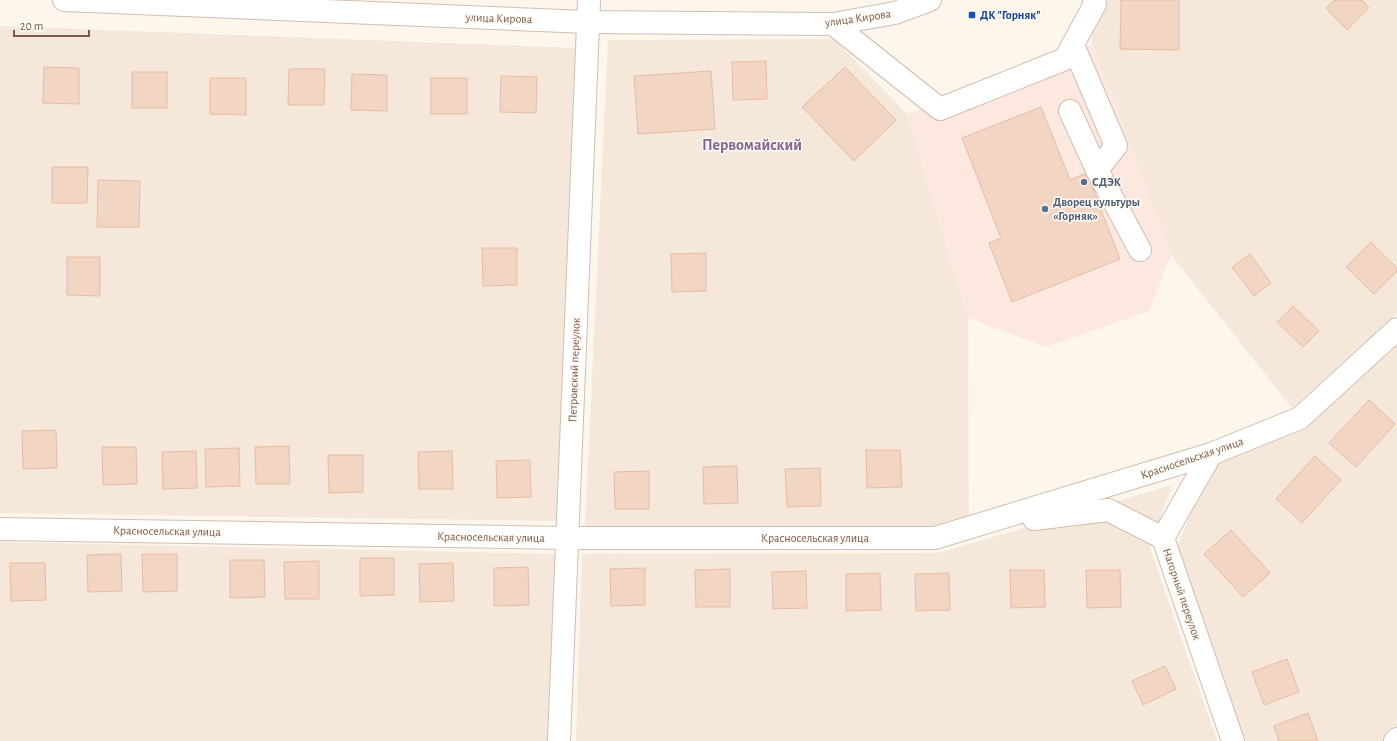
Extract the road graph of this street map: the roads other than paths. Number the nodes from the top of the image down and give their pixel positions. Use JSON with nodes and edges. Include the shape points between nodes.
{"nodes":[{"id":1,"x":64,"y":0,"type":"edge"},
{"id":2,"x":589,"y":0,"type":"edge"},
{"id":3,"x":930,"y":0,"type":"edge"},
{"id":4,"x":1094,"y":0,"type":"edge"},
{"id":5,"x":587,"y":22,"type":"junction"},
{"id":6,"x":833,"y":24,"type":"junction"},
{"id":7,"x":1072,"y":45,"type":"junction"},
{"id":8,"x":1070,"y":111,"type":"dead end"},
{"id":9,"x":1097,"y":170,"type":"junction"},
{"id":10,"x":1140,"y":250,"type":"dead end"},
{"id":11,"x":1397,"y":329,"type":"edge"},
{"id":12,"x":1211,"y":454,"type":"junction"},
{"id":13,"x":979,"y":525,"type":"junction"},
{"id":14,"x":0,"y":529,"type":"edge"},
{"id":15,"x":567,"y":538,"type":"junction"},
{"id":16,"x":1162,"y":538,"type":"junction"},
{"id":17,"x":559,"y":741,"type":"edge"},
{"id":18,"x":1233,"y":741,"type":"edge"}],
"edges":[{"from":1,"to":5,"type":"street","name":"улица Кирова"},
{"from":2,"to":5,"type":"street","name":"Петровский переулок"},
{"from":3,"to":6,"type":"street","name":"улица Кирова","via":[[895,13]]},
{"from":4,"to":7,"type":"street","via":[[1095,4]]},
{"from":5,"to":6,"type":"street","name":"улица Кирова"},
{"from":5,"to":15,"type":"street","name":"Петровский переулок"},
{"from":6,"to":7,"type":"street","via":[[940,109],[1065,59]]},
{"from":7,"to":9,"type":"street","via":[[1116,146]]},
{"from":8,"to":9,"type":"street"},
{"from":9,"to":10,"type":"street"},
{"from":11,"to":12,"type":"street","name":"Красносельская улица","via":[[1300,418]]},
{"from":12,"to":13,"type":"street","name":"Красносельская улица"},
{"from":12,"to":16,"type":"street","name":"Нагорный переулок"},
{"from":13,"to":15,"type":"street","name":"Красносельская улица","via":[[935,538]]},
{"from":13,"to":16,"type":"street","name":"Красносельская улица","via":[[1108,510]]},
{"from":14,"to":15,"type":"street","name":"Красносельская улица"},
{"from":15,"to":17,"type":"street","name":"Петровский переулок"},
{"from":16,"to":18,"type":"street","name":"Нагорный переулок"}]}
